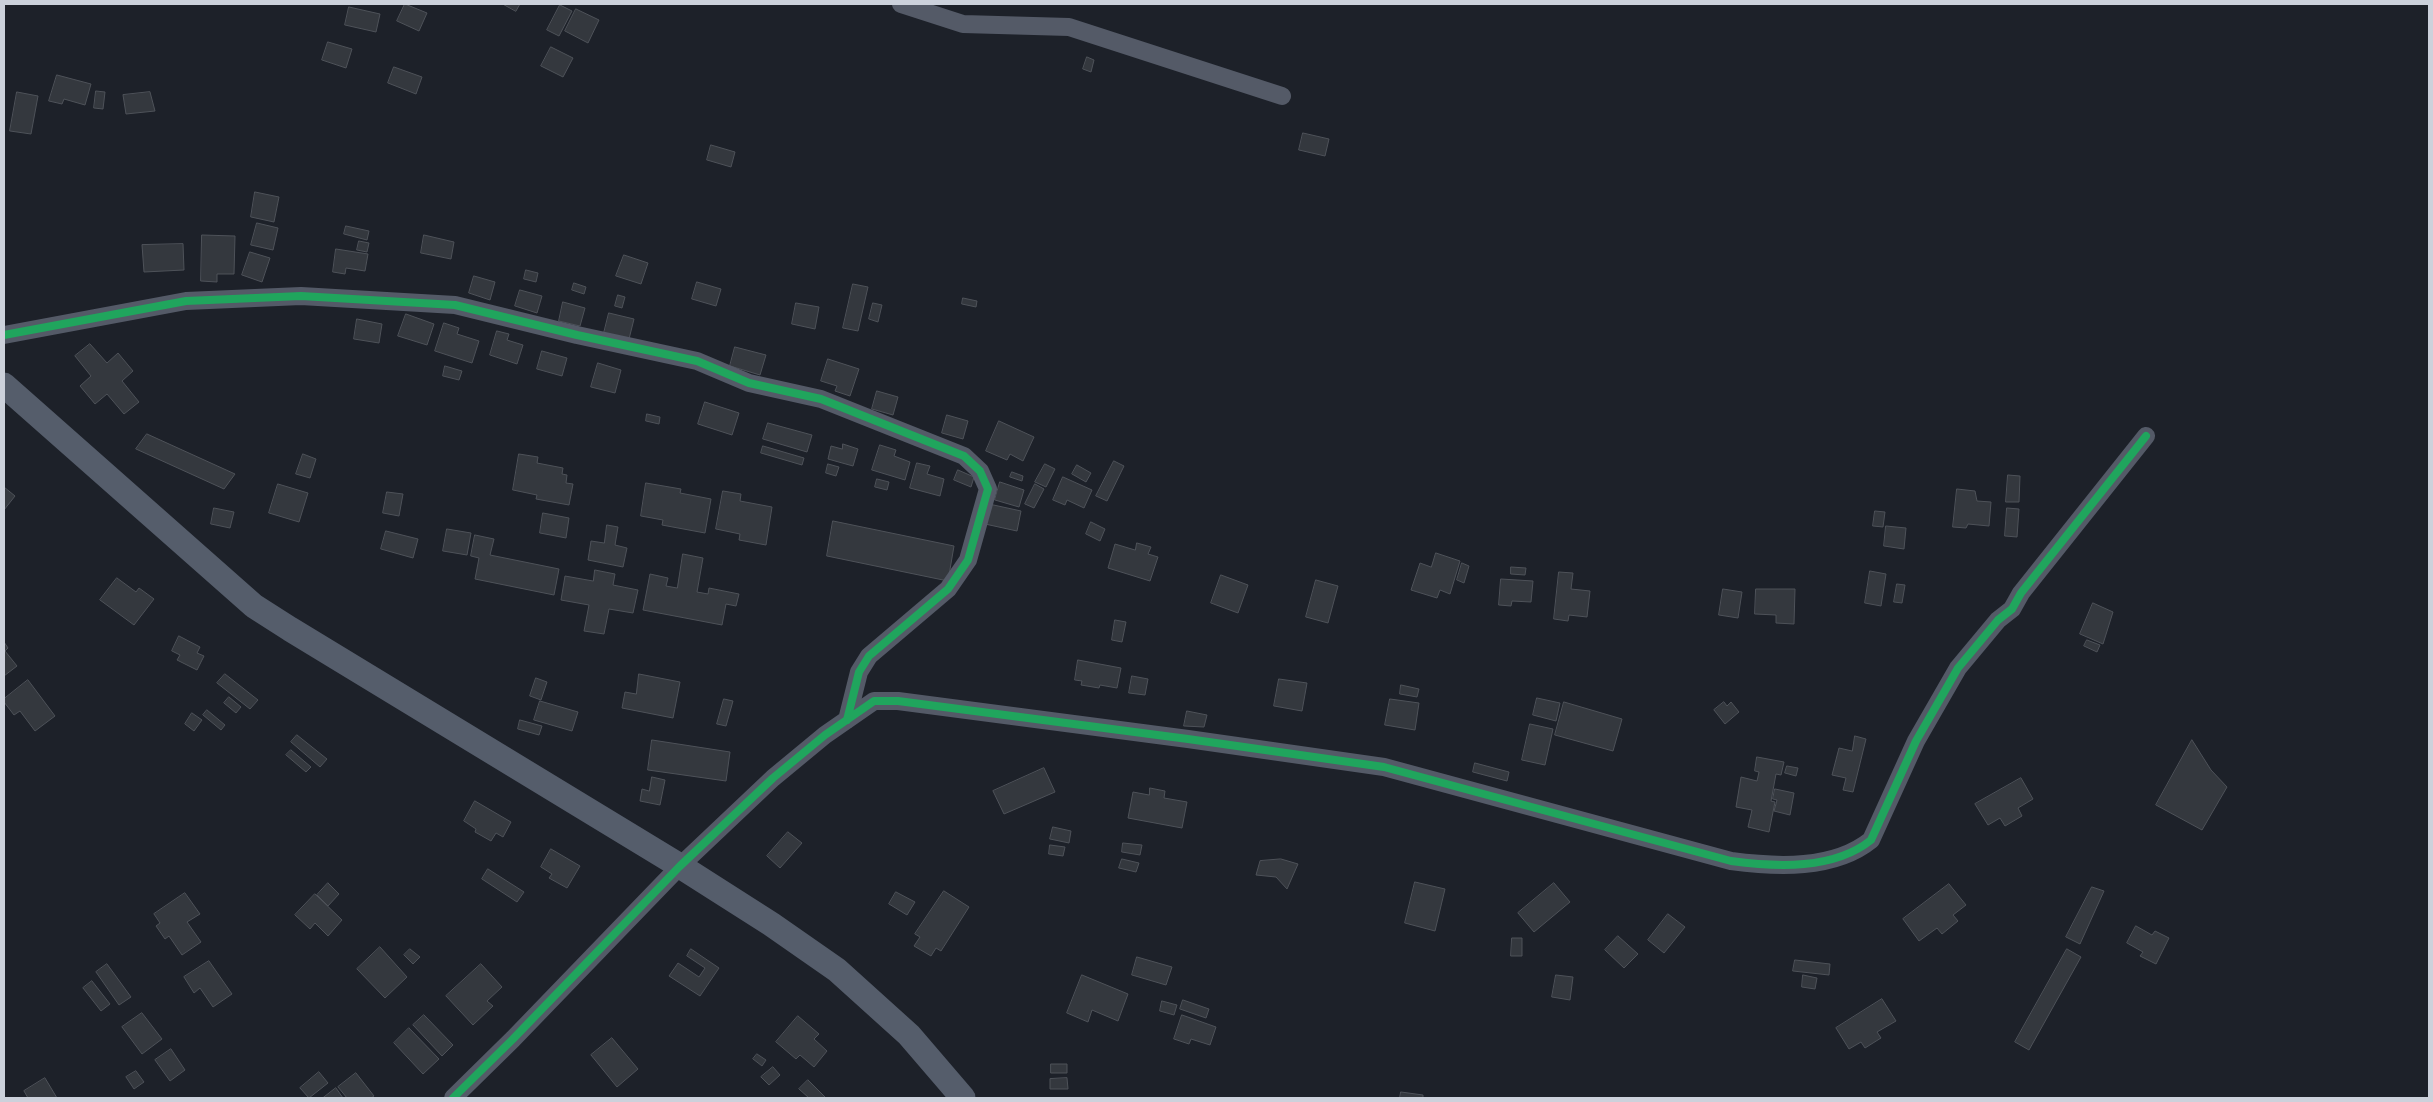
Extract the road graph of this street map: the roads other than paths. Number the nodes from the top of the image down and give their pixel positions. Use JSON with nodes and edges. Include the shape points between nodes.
{"nodes":[{"id":1,"x":901,"y":4,"type":"edge"},
{"id":2,"x":1282,"y":96,"type":"dead end"},
{"id":3,"x":4,"y":334,"type":"edge"},
{"id":4,"x":4,"y":385,"type":"edge"},
{"id":5,"x":2146,"y":436,"type":"dead end"},
{"id":6,"x":847,"y":720,"type":"junction"},
{"id":7,"x":680,"y":866,"type":"junction"},
{"id":8,"x":453,"y":1098,"type":"edge"},
{"id":9,"x":963,"y":1098,"type":"edge"}],
"edges":[{"from":1,"to":2,"type":"street","via":[[963,24],[1069,27]]},
{"from":3,"to":6,"type":"street","via":[[186,301],[301,296],[455,305],[697,361],[749,384],[820,399],[964,456],[980,470],[988,490],[968,560],[948,588],[869,656],[859,672]]},
{"from":4,"to":7,"type":"street","via":[[254,606]]},
{"from":5,"to":6,"type":"street","via":[[2012,609],[1998,620],[1958,668],[1916,741],[1871,840],[1861,848],[1811,863],[1769,866],[1731,861],[1497,796],[1374,766],[898,701],[874,701]]},
{"from":6,"to":7,"type":"street","via":[[773,778]]},
{"from":7,"to":8,"type":"street"},
{"from":7,"to":9,"type":"street","via":[[837,970],[909,1035]]}]}
